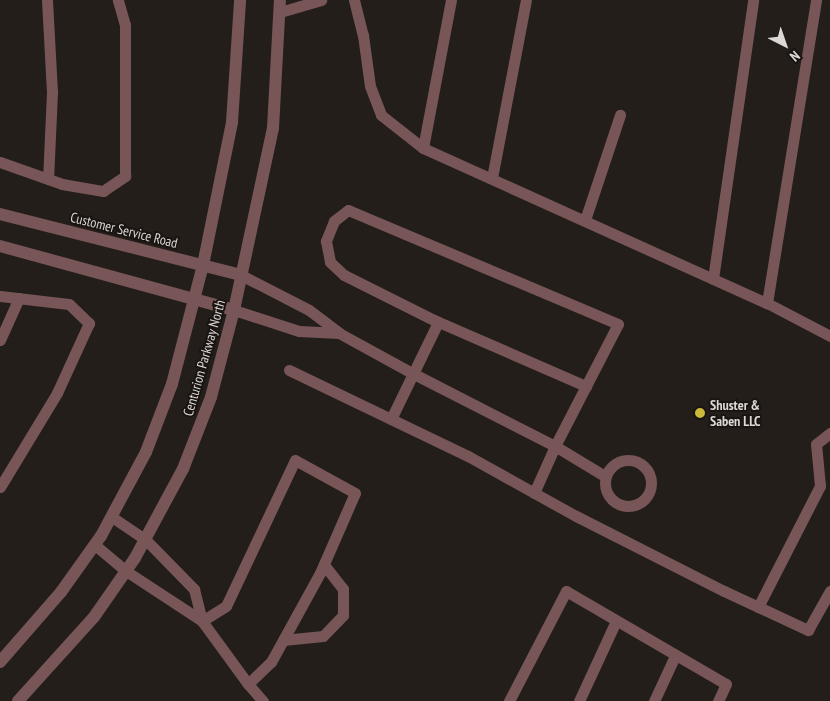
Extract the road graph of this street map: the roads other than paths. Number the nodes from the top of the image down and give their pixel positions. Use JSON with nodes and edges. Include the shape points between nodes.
{"nodes":[{"id":1,"x":47,"y":0,"type":"edge"},
{"id":2,"x":118,"y":0,"type":"edge"},
{"id":3,"x":240,"y":0,"type":"edge"},
{"id":4,"x":321,"y":0,"type":"edge"},
{"id":5,"x":354,"y":0,"type":"edge"},
{"id":6,"x":451,"y":0,"type":"edge"},
{"id":7,"x":526,"y":0,"type":"edge"},
{"id":8,"x":753,"y":0,"type":"edge"},
{"id":9,"x":816,"y":0,"type":"edge"},
{"id":10,"x":280,"y":6,"type":"edge"},
{"id":11,"x":620,"y":115,"type":"dead end"},
{"id":12,"x":423,"y":148,"type":"junction"},
{"id":13,"x":0,"y":162,"type":"edge"},
{"id":14,"x":492,"y":178,"type":"junction"},
{"id":15,"x":48,"y":179,"type":"junction"},
{"id":16,"x":0,"y":214,"type":"edge"},
{"id":17,"x":585,"y":220,"type":"junction"},
{"id":18,"x":0,"y":246,"type":"edge"},
{"id":19,"x":203,"y":265,"type":"junction"},
{"id":20,"x":241,"y":275,"type":"junction"},
{"id":21,"x":713,"y":279,"type":"junction"},
{"id":22,"x":0,"y":296,"type":"edge"},
{"id":23,"x":195,"y":297,"type":"junction"},
{"id":24,"x":19,"y":298,"type":"junction"},
{"id":25,"x":767,"y":303,"type":"junction"},
{"id":26,"x":234,"y":310,"type":"junction"},
{"id":27,"x":438,"y":322,"type":"junction"},
{"id":28,"x":339,"y":333,"type":"junction"},
{"id":29,"x":830,"y":336,"type":"edge"},
{"id":30,"x":0,"y":340,"type":"edge"},
{"id":31,"x":289,"y":370,"type":"dead end"},
{"id":32,"x":414,"y":374,"type":"junction"},
{"id":33,"x":586,"y":386,"type":"junction"},
{"id":34,"x":391,"y":418,"type":"junction"},
{"id":35,"x":830,"y":432,"type":"edge"},
{"id":36,"x":555,"y":446,"type":"junction"},
{"id":37,"x":604,"y":475,"type":"junction"},
{"id":38,"x":0,"y":487,"type":"edge"},
{"id":39,"x":534,"y":493,"type":"junction"},
{"id":40,"x":112,"y":516,"type":"junction"},
{"id":41,"x":146,"y":540,"type":"junction"},
{"id":42,"x":95,"y":545,"type":"junction"},
{"id":43,"x":324,"y":565,"type":"junction"},
{"id":44,"x":126,"y":572,"type":"junction"},
{"id":45,"x":830,"y":591,"type":"edge"},
{"id":46,"x":758,"y":607,"type":"junction"},
{"id":47,"x":202,"y":621,"type":"junction"},
{"id":48,"x":616,"y":621,"type":"junction"},
{"id":49,"x":283,"y":640,"type":"junction"},
{"id":50,"x":674,"y":656,"type":"junction"},
{"id":51,"x":0,"y":662,"type":"edge"},
{"id":52,"x":248,"y":684,"type":"junction"},
{"id":53,"x":18,"y":701,"type":"edge"},
{"id":54,"x":263,"y":701,"type":"edge"},
{"id":55,"x":509,"y":701,"type":"edge"},
{"id":56,"x":579,"y":701,"type":"edge"},
{"id":57,"x":654,"y":701,"type":"edge"},
{"id":58,"x":718,"y":701,"type":"edge"}],
"edges":[{"from":1,"to":15,"type":"lane","via":[[52,92]]},
{"from":2,"to":15,"type":"lane","via":[[125,25],[125,176],[104,191]]},
{"from":3,"to":19,"type":"street","name":"Centurion Parkway North","via":[[232,122]]},
{"from":4,"to":10,"type":"lane"},
{"from":5,"to":12,"type":"lane","via":[[363,34],[370,86],[381,115]]},
{"from":6,"to":12,"type":"lane"},
{"from":7,"to":14,"type":"lane"},
{"from":8,"to":21,"type":"lane"},
{"from":9,"to":25,"type":"lane"},
{"from":10,"to":20,"type":"street","name":"Centurion Parkway North","via":[[273,128]]},
{"from":11,"to":17,"type":"lane"},
{"from":12,"to":14,"type":"lane"},
{"from":13,"to":15,"type":"lane"},
{"from":14,"to":17,"type":"lane"},
{"from":16,"to":19,"type":"street","name":"Customer Service Road"},
{"from":17,"to":21,"type":"lane"},
{"from":18,"to":23,"type":"street"},
{"from":19,"to":20,"type":"street","name":"Customer Service Road"},
{"from":19,"to":23,"type":"street","name":"Centurion Parkway North"},
{"from":20,"to":26,"type":"street","name":"Centurion Parkway North"},
{"from":20,"to":28,"type":"lane","via":[[309,310]]},
{"from":21,"to":25,"type":"lane"},
{"from":22,"to":24,"type":"lane"},
{"from":23,"to":26,"type":"street"},
{"from":23,"to":40,"type":"street","name":"Centurion Parkway North","via":[[172,384],[146,452]]},
{"from":24,"to":30,"type":"lane"},
{"from":24,"to":38,"type":"lane","via":[[69,304],[89,323],[56,393]]},
{"from":25,"to":29,"type":"lane"},
{"from":26,"to":28,"type":"lane","via":[[299,331]]},
{"from":26,"to":41,"type":"street","name":"Centurion Parkway North","via":[[211,397],[183,469]]},
{"from":27,"to":32,"type":"lane"},
{"from":27,"to":33,"type":"lane"},
{"from":27,"to":33,"type":"lane","via":[[344,276],[330,262],[326,241],[334,221],[348,210],[618,324]]},
{"from":28,"to":32,"type":"lane"},
{"from":31,"to":34,"type":"lane"},
{"from":32,"to":34,"type":"lane"},
{"from":32,"to":36,"type":"lane"},
{"from":33,"to":36,"type":"lane"},
{"from":34,"to":39,"type":"lane"},
{"from":35,"to":46,"type":"lane","via":[[816,444],[820,486]]},
{"from":36,"to":37,"type":"lane"},
{"from":36,"to":39,"type":"lane"},
{"from":37,"to":37,"type":"lane","via":[[606,492],[614,504],[632,507],[652,492],[653,479],[633,459],[617,460]]},
{"from":39,"to":46,"type":"lane"},
{"from":40,"to":41,"type":"lane"},
{"from":40,"to":42,"type":"street","name":"Centurion Parkway North"},
{"from":41,"to":44,"type":"street","name":"Centurion Parkway North"},
{"from":41,"to":47,"type":"lane","via":[[194,589]]},
{"from":42,"to":44,"type":"lane"},
{"from":42,"to":51,"type":"street","name":"Centurion Parkway North","via":[[61,592]]},
{"from":43,"to":47,"type":"lane","via":[[355,493],[295,460],[226,606]]},
{"from":43,"to":49,"type":"lane"},
{"from":43,"to":49,"type":"lane","via":[[343,589],[343,615],[323,636]]},
{"from":44,"to":47,"type":"lane"},
{"from":44,"to":53,"type":"street","name":"Centurion Parkway North","via":[[94,617]]},
{"from":45,"to":46,"type":"lane","via":[[808,630]]},
{"from":47,"to":52,"type":"lane"},
{"from":48,"to":50,"type":"lane"},
{"from":48,"to":55,"type":"lane","via":[[566,591]]},
{"from":48,"to":56,"type":"lane"},
{"from":49,"to":52,"type":"lane","via":[[271,662]]},
{"from":50,"to":57,"type":"lane"},
{"from":50,"to":58,"type":"lane","via":[[726,684]]},
{"from":52,"to":54,"type":"lane"}]}
